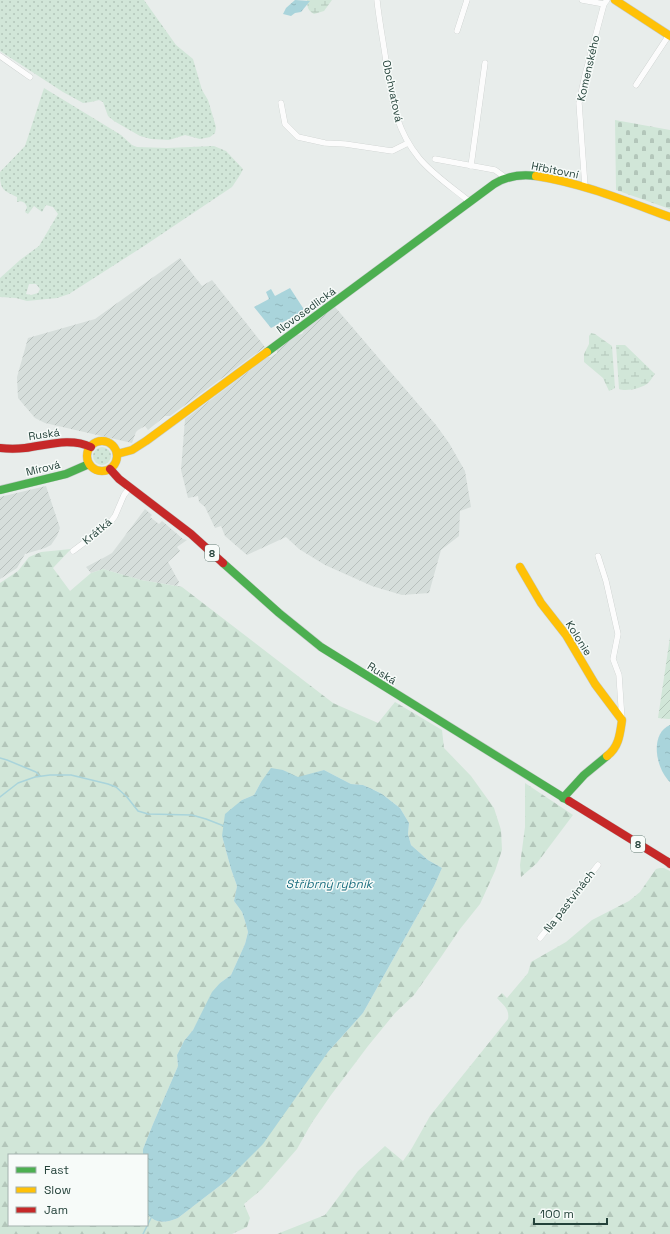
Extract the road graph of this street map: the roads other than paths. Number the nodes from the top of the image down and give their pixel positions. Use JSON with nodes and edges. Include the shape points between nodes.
{"nodes":[{"id":1,"x":377,"y":0,"type":"edge"},
{"id":2,"x":467,"y":0,"type":"edge"},
{"id":3,"x":582,"y":0,"type":"edge"},
{"id":4,"x":615,"y":0,"type":"edge"},
{"id":5,"x":606,"y":2,"type":"edge"},
{"id":6,"x":458,"y":31,"type":"dead end"},
{"id":7,"x":670,"y":36,"type":"edge"},
{"id":8,"x":0,"y":56,"type":"edge"},
{"id":9,"x":485,"y":63,"type":"dead end"},
{"id":10,"x":30,"y":77,"type":"dead end"},
{"id":11,"x":636,"y":85,"type":"dead end"},
{"id":12,"x":281,"y":103,"type":"dead end"},
{"id":13,"x":408,"y":143,"type":"junction"},
{"id":14,"x":435,"y":159,"type":"dead end"},
{"id":15,"x":471,"y":166,"type":"junction"},
{"id":16,"x":506,"y":178,"type":"junction"},
{"id":17,"x":585,"y":187,"type":"junction"},
{"id":18,"x":470,"y":202,"type":"junction"},
{"id":19,"x":670,"y":217,"type":"edge"},
{"id":20,"x":91,"y":447,"type":"junction"},
{"id":21,"x":0,"y":448,"type":"edge"},
{"id":22,"x":117,"y":454,"type":"junction"},
{"id":23,"x":89,"y":464,"type":"junction"},
{"id":24,"x":110,"y":469,"type":"junction"},
{"id":25,"x":130,"y":487,"type":"junction"},
{"id":26,"x":0,"y":490,"type":"edge"},
{"id":27,"x":73,"y":551,"type":"dead end"},
{"id":28,"x":598,"y":556,"type":"dead end"},
{"id":29,"x":520,"y":567,"type":"dead end"},
{"id":30,"x":622,"y":720,"type":"junction"},
{"id":31,"x":563,"y":798,"type":"junction"},
{"id":32,"x":669,"y":863,"type":"edge"},
{"id":33,"x":598,"y":865,"type":"dead end"},
{"id":34,"x":540,"y":938,"type":"dead end"}],
"edges":[{"from":1,"to":13,"type":"street","name":"Obchvatová","via":[[392,98],[401,130]]},
{"from":2,"to":6,"type":"street"},
{"from":3,"to":5,"type":"street"},
{"from":4,"to":7,"type":"street"},
{"from":5,"to":17,"type":"street","name":"Komenského","via":[[579,103]]},
{"from":7,"to":11,"type":"street"},
{"from":8,"to":10,"type":"street"},
{"from":9,"to":15,"type":"street"},
{"from":12,"to":13,"type":"street","via":[[285,124],[298,137],[392,152]]},
{"from":13,"to":18,"type":"street","name":"Obchvatová","via":[[429,168]]},
{"from":14,"to":15,"type":"street"},
{"from":15,"to":16,"type":"street","via":[[495,170]]},
{"from":16,"to":17,"type":"street","name":"Hřbitovní","via":[[535,175]]},
{"from":16,"to":18,"type":"street","name":"Novosedlická"},
{"from":17,"to":19,"type":"street","name":"Hřbitovní"},
{"from":18,"to":22,"type":"street","name":"Novosedlická","via":[[159,432],[132,450]]},
{"from":20,"to":21,"type":"street","name":"Ruská","via":[[66,442],[23,448]]},
{"from":20,"to":22,"type":"street","via":[[104,442],[112,446]]},
{"from":20,"to":23,"type":"street","via":[[88,454]]},
{"from":22,"to":24,"type":"street","via":[[116,462]]},
{"from":23,"to":24,"type":"street","via":[[97,470]]},
{"from":23,"to":26,"type":"street","name":"Mírová","via":[[66,474]]},
{"from":24,"to":25,"type":"street","name":"Ruská","number":"8"},
{"from":25,"to":27,"type":"street","name":"Krátká","via":[[109,524]]},
{"from":25,"to":31,"type":"street","name":"Ruská","number":"8","via":[[191,534],[312,640]]},
{"from":28,"to":30,"type":"street","via":[[618,634],[613,659],[619,675]]},
{"from":29,"to":30,"type":"street","name":"Kolonie","via":[[566,635],[595,684]]},
{"from":30,"to":31,"type":"street","via":[[616,747],[584,775]]},
{"from":31,"to":32,"type":"street","name":"Ruská","number":"8"},
{"from":33,"to":34,"type":"street","name":"Na pastvinách"}]}
